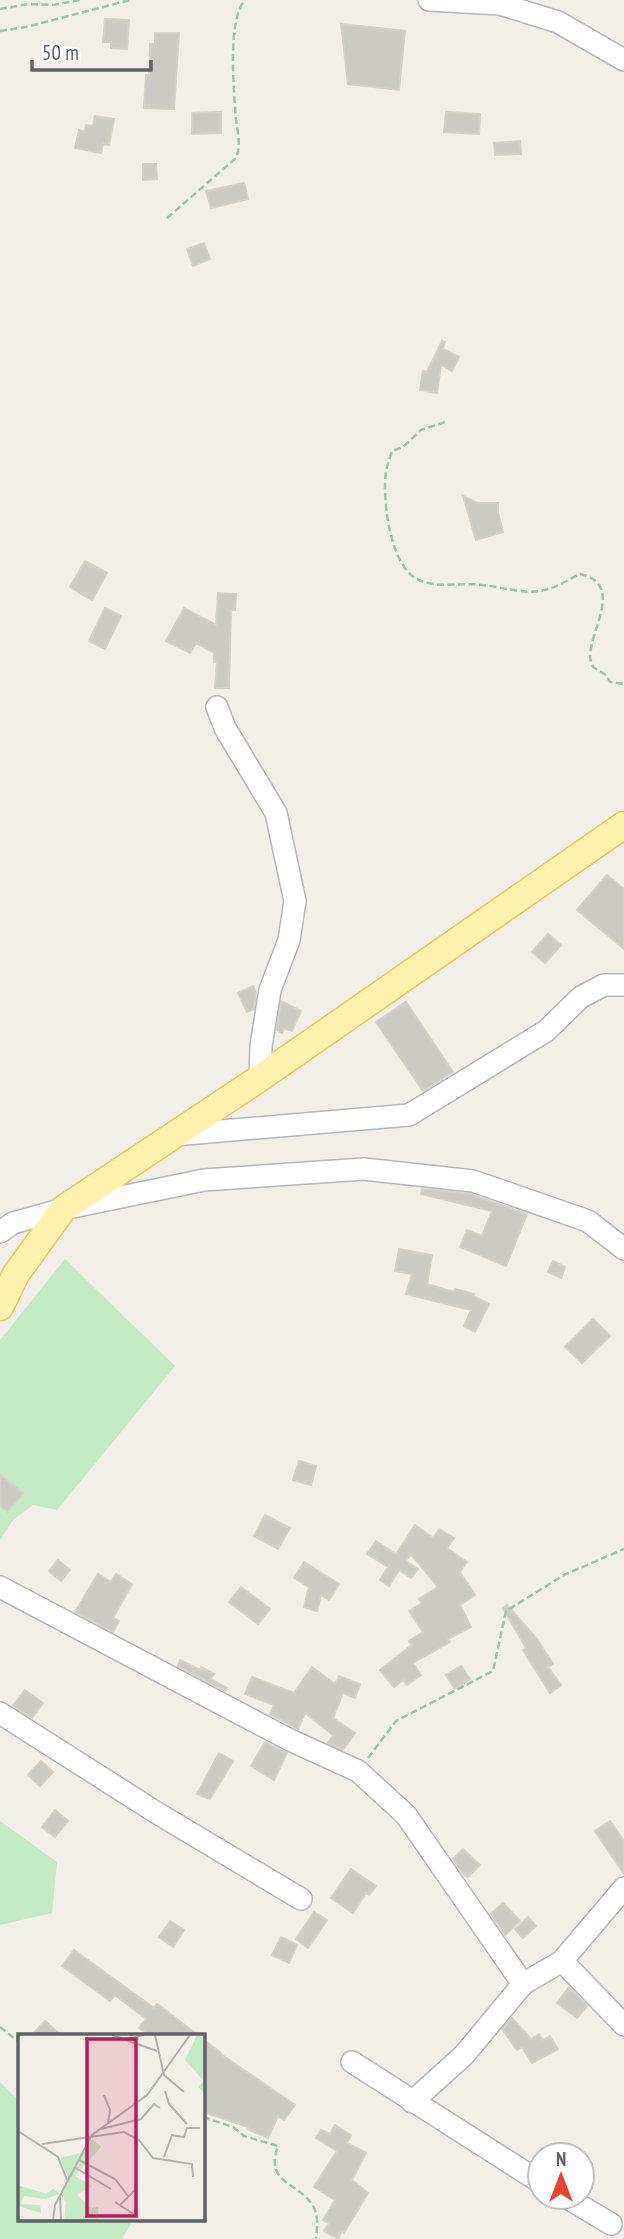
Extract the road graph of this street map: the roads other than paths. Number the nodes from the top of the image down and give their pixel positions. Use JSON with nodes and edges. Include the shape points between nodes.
{"nodes":[{"id":1,"x":429,"y":0,"type":"edge"},
{"id":2,"x":503,"y":2,"type":"edge"},
{"id":3,"x":624,"y":60,"type":"edge"},
{"id":4,"x":217,"y":707,"type":"dead end"},
{"id":5,"x":624,"y":825,"type":"edge"},
{"id":6,"x":624,"y":985,"type":"edge"},
{"id":7,"x":260,"y":1078,"type":"junction"},
{"id":8,"x":172,"y":1135,"type":"junction"},
{"id":9,"x":63,"y":1209,"type":"junction"},
{"id":10,"x":0,"y":1233,"type":"edge"},
{"id":11,"x":624,"y":1249,"type":"edge"},
{"id":12,"x":0,"y":1307,"type":"edge"},
{"id":13,"x":0,"y":1587,"type":"edge"},
{"id":14,"x":0,"y":1713,"type":"edge"},
{"id":15,"x":624,"y":1888,"type":"edge"},
{"id":16,"x":301,"y":1899,"type":"dead end"},
{"id":17,"x":562,"y":1961,"type":"junction"},
{"id":18,"x":523,"y":1984,"type":"junction"},
{"id":19,"x":624,"y":2025,"type":"edge"},
{"id":20,"x":352,"y":2062,"type":"dead end"},
{"id":21,"x":412,"y":2102,"type":"junction"},
{"id":22,"x":526,"y":2173,"type":"edge"},
{"id":23,"x":589,"y":2211,"type":"edge"},
{"id":24,"x":611,"y":2224,"type":"dead end"}],
"edges":[{"from":1,"to":2,"type":"street"},
{"from":2,"to":3,"type":"street","via":[[558,22]]},
{"from":4,"to":7,"type":"street","via":[[276,813],[295,901],[289,940],[270,990]]},
{"from":5,"to":7,"type":"main road"},
{"from":6,"to":8,"type":"street","via":[[604,985],[581,997],[546,1031],[409,1115]]},
{"from":7,"to":8,"type":"main road"},
{"from":8,"to":9,"type":"main road"},
{"from":9,"to":10,"type":"street","via":[[13,1223]]},
{"from":9,"to":11,"type":"street","via":[[204,1180],[364,1168],[474,1181],[588,1221]]},
{"from":9,"to":12,"type":"main road","via":[[16,1273]]},
{"from":13,"to":18,"type":"street","via":[[290,1740],[358,1771],[407,1815]]},
{"from":14,"to":16,"type":"street"},
{"from":15,"to":17,"type":"street"},
{"from":17,"to":18,"type":"street"},
{"from":17,"to":19,"type":"street"},
{"from":18,"to":21,"type":"street","via":[[464,2054]]},
{"from":20,"to":21,"type":"street"},
{"from":21,"to":22,"type":"street"},
{"from":23,"to":24,"type":"street"}]}
